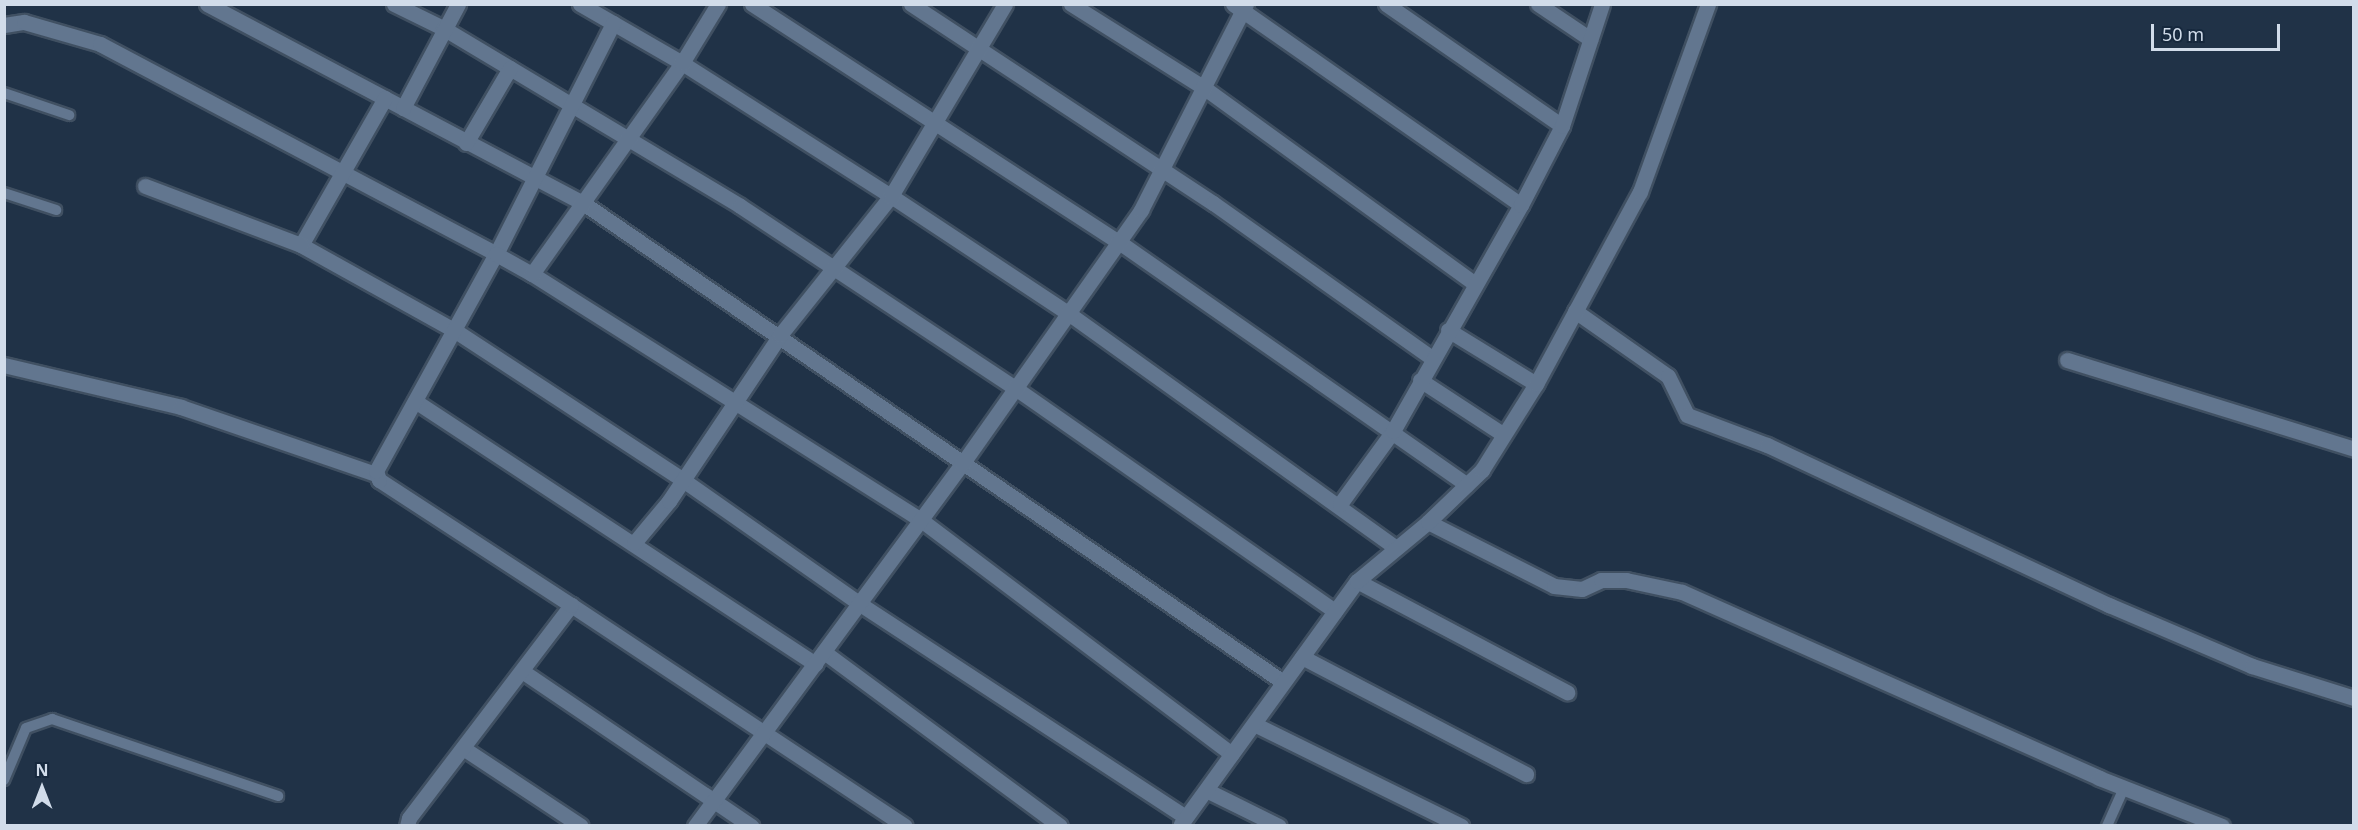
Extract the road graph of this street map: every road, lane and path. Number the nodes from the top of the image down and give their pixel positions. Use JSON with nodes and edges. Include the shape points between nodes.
{"nodes":[{"id":1,"x":207,"y":4,"type":"edge"},
{"id":2,"x":394,"y":4,"type":"edge"},
{"id":3,"x":458,"y":4,"type":"edge"},
{"id":4,"x":580,"y":4,"type":"edge"},
{"id":5,"x":718,"y":4,"type":"edge"},
{"id":6,"x":752,"y":4,"type":"edge"},
{"id":7,"x":911,"y":4,"type":"edge"},
{"id":8,"x":1005,"y":4,"type":"edge"},
{"id":9,"x":1071,"y":4,"type":"edge"},
{"id":10,"x":1386,"y":4,"type":"edge"},
{"id":11,"x":1538,"y":4,"type":"edge"},
{"id":12,"x":1602,"y":4,"type":"edge"},
{"id":13,"x":1708,"y":4,"type":"edge"},
{"id":14,"x":1240,"y":6,"type":"edge"},
{"id":15,"x":613,"y":23,"type":"junction"},
{"id":16,"x":4,"y":25,"type":"edge"},
{"id":17,"x":443,"y":28,"type":"junction"},
{"id":18,"x":1590,"y":39,"type":"junction"},
{"id":19,"x":980,"y":47,"type":"junction"},
{"id":20,"x":682,"y":63,"type":"junction"},
{"id":21,"x":510,"y":68,"type":"junction"},
{"id":22,"x":1203,"y":87,"type":"junction"},
{"id":23,"x":4,"y":93,"type":"edge"},
{"id":24,"x":385,"y":98,"type":"junction"},
{"id":25,"x":571,"y":103,"type":"junction"},
{"id":26,"x":403,"y":108,"type":"junction"},
{"id":27,"x":69,"y":115,"type":"dead end"},
{"id":28,"x":934,"y":123,"type":"junction"},
{"id":29,"x":1562,"y":126,"type":"junction"},
{"id":30,"x":629,"y":137,"type":"junction"},
{"id":31,"x":466,"y":143,"type":"junction"},
{"id":32,"x":1162,"y":169,"type":"junction"},
{"id":33,"x":340,"y":173,"type":"junction"},
{"id":34,"x":532,"y":178,"type":"junction"},
{"id":35,"x":145,"y":186,"type":"dead end"},
{"id":36,"x":4,"y":193,"type":"edge"},
{"id":37,"x":891,"y":196,"type":"junction"},
{"id":38,"x":583,"y":203,"type":"junction"},
{"id":39,"x":1521,"y":205,"type":"junction"},
{"id":40,"x":56,"y":210,"type":"dead end"},
{"id":41,"x":1119,"y":242,"type":"junction"},
{"id":42,"x":301,"y":245,"type":"junction"},
{"id":43,"x":496,"y":254,"type":"junction"},
{"id":44,"x":835,"y":268,"type":"junction"},
{"id":45,"x":532,"y":274,"type":"junction"},
{"id":46,"x":1475,"y":284,"type":"junction"},
{"id":47,"x":1575,"y":311,"type":"junction"},
{"id":48,"x":1068,"y":313,"type":"junction"},
{"id":49,"x":454,"y":330,"type":"junction"},
{"id":50,"x":1448,"y":330,"type":"junction"},
{"id":51,"x":780,"y":335,"type":"junction"},
{"id":52,"x":1432,"y":358,"type":"junction"},
{"id":53,"x":2067,"y":360,"type":"dead end"},
{"id":54,"x":4,"y":365,"type":"edge"},
{"id":55,"x":1420,"y":380,"type":"junction"},
{"id":56,"x":1536,"y":384,"type":"junction"},
{"id":57,"x":1015,"y":388,"type":"junction"},
{"id":58,"x":415,"y":401,"type":"junction"},
{"id":59,"x":733,"y":404,"type":"junction"},
{"id":60,"x":1393,"y":431,"type":"junction"},
{"id":61,"x":1504,"y":435,"type":"junction"},
{"id":62,"x":2354,"y":449,"type":"edge"},
{"id":63,"x":962,"y":464,"type":"junction"},
{"id":64,"x":376,"y":474,"type":"junction"},
{"id":65,"x":683,"y":480,"type":"junction"},
{"id":66,"x":1467,"y":484,"type":"junction"},
{"id":67,"x":1340,"y":504,"type":"junction"},
{"id":68,"x":921,"y":520,"type":"junction"},
{"id":69,"x":1428,"y":522,"type":"junction"},
{"id":70,"x":634,"y":543,"type":"junction"},
{"id":71,"x":1396,"y":548,"type":"junction"},
{"id":72,"x":1357,"y":581,"type":"junction"},
{"id":73,"x":860,"y":604,"type":"junction"},
{"id":74,"x":572,"y":605,"type":"junction"},
{"id":75,"x":1335,"y":611,"type":"junction"},
{"id":76,"x":1302,"y":657,"type":"junction"},
{"id":77,"x":820,"y":658,"type":"junction"},
{"id":78,"x":522,"y":671,"type":"junction"},
{"id":79,"x":1283,"y":682,"type":"junction"},
{"id":80,"x":1567,"y":692,"type":"dead end"},
{"id":81,"x":2354,"y":698,"type":"edge"},
{"id":82,"x":1254,"y":723,"type":"junction"},
{"id":83,"x":766,"y":732,"type":"junction"},
{"id":84,"x":463,"y":748,"type":"junction"},
{"id":85,"x":1232,"y":754,"type":"junction"},
{"id":86,"x":1526,"y":774,"type":"dead end"},
{"id":87,"x":4,"y":780,"type":"edge"},
{"id":88,"x":2124,"y":788,"type":"junction"},
{"id":89,"x":1206,"y":790,"type":"junction"},
{"id":90,"x":278,"y":796,"type":"dead end"},
{"id":91,"x":716,"y":799,"type":"junction"},
{"id":92,"x":1183,"y":821,"type":"edge"},
{"id":93,"x":407,"y":825,"type":"edge"},
{"id":94,"x":581,"y":825,"type":"edge"},
{"id":95,"x":695,"y":825,"type":"edge"},
{"id":96,"x":751,"y":825,"type":"edge"},
{"id":97,"x":905,"y":825,"type":"edge"},
{"id":98,"x":1060,"y":825,"type":"edge"},
{"id":99,"x":1278,"y":825,"type":"edge"},
{"id":100,"x":1461,"y":825,"type":"edge"},
{"id":101,"x":2107,"y":825,"type":"edge"},
{"id":102,"x":2222,"y":825,"type":"edge"}],
"edges":[{"from":1,"to":24,"type":"street"},
{"from":2,"to":17,"type":"street"},
{"from":3,"to":17,"type":"street"},
{"from":4,"to":15,"type":"street"},
{"from":5,"to":20,"type":"street"},
{"from":6,"to":28,"type":"street"},
{"from":7,"to":19,"type":"street"},
{"from":8,"to":19,"type":"street"},
{"from":9,"to":22,"type":"street"},
{"from":10,"to":29,"type":"street"},
{"from":11,"to":18,"type":"street"},
{"from":12,"to":18,"type":"street"},
{"from":13,"to":47,"type":"street","via":[[1640,192]]},
{"from":14,"to":22,"type":"street"},
{"from":14,"to":39,"type":"street"},
{"from":15,"to":20,"type":"street"},
{"from":15,"to":25,"type":"street"},
{"from":16,"to":33,"type":"street","via":[[24,22],[100,44]]},
{"from":17,"to":21,"type":"street"},
{"from":17,"to":26,"type":"street"},
{"from":18,"to":29,"type":"street"},
{"from":19,"to":28,"type":"street"},
{"from":19,"to":32,"type":"street"},
{"from":20,"to":30,"type":"street"},
{"from":20,"to":37,"type":"street"},
{"from":21,"to":25,"type":"street"},
{"from":21,"to":31,"type":"street"},
{"from":22,"to":32,"type":"street"},
{"from":22,"to":46,"type":"street"},
{"from":23,"to":27,"type":"lane"},
{"from":24,"to":26,"type":"street"},
{"from":24,"to":33,"type":"street"},
{"from":25,"to":30,"type":"street"},
{"from":25,"to":34,"type":"street"},
{"from":26,"to":31,"type":"street"},
{"from":28,"to":37,"type":"street"},
{"from":28,"to":41,"type":"street"},
{"from":29,"to":39,"type":"street"},
{"from":30,"to":38,"type":"street"},
{"from":30,"to":44,"type":"street"},
{"from":31,"to":34,"type":"street"},
{"from":32,"to":41,"type":"street"},
{"from":32,"to":52,"type":"street"},
{"from":33,"to":42,"type":"street"},
{"from":33,"to":43,"type":"street"},
{"from":34,"to":38,"type":"street"},
{"from":34,"to":43,"type":"street"},
{"from":35,"to":42,"type":"street"},
{"from":36,"to":40,"type":"lane"},
{"from":37,"to":44,"type":"street"},
{"from":37,"to":48,"type":"street"},
{"from":38,"to":45,"type":"street"},
{"from":38,"to":51,"type":"street"},
{"from":39,"to":46,"type":"street"},
{"from":41,"to":48,"type":"street"},
{"from":41,"to":60,"type":"street"},
{"from":42,"to":49,"type":"street"},
{"from":43,"to":45,"type":"street"},
{"from":43,"to":49,"type":"street"},
{"from":44,"to":51,"type":"street"},
{"from":44,"to":57,"type":"street"},
{"from":45,"to":59,"type":"street"},
{"from":46,"to":50,"type":"street"},
{"from":47,"to":56,"type":"street"},
{"from":47,"to":81,"type":"street","via":[[1668,376],[1687,415],[1767,445],[2109,605],[2252,666]]},
{"from":48,"to":57,"type":"street"},
{"from":48,"to":67,"type":"street"},
{"from":49,"to":58,"type":"street"},
{"from":49,"to":65,"type":"street"},
{"from":50,"to":52,"type":"street"},
{"from":50,"to":56,"type":"street"},
{"from":51,"to":59,"type":"street"},
{"from":51,"to":63,"type":"street"},
{"from":52,"to":55,"type":"street"},
{"from":53,"to":62,"type":"street"},
{"from":54,"to":64,"type":"street","via":[[181,407]]},
{"from":55,"to":60,"type":"street"},
{"from":55,"to":61,"type":"street"},
{"from":56,"to":61,"type":"street"},
{"from":57,"to":63,"type":"street"},
{"from":57,"to":75,"type":"street"},
{"from":58,"to":64,"type":"street"},
{"from":58,"to":70,"type":"street"},
{"from":59,"to":65,"type":"street"},
{"from":59,"to":68,"type":"street"},
{"from":60,"to":66,"type":"street"},
{"from":60,"to":67,"type":"street"},
{"from":61,"to":66,"type":"street","via":[[1482,470]]},
{"from":63,"to":68,"type":"street"},
{"from":63,"to":79,"type":"street"},
{"from":64,"to":74,"type":"street","via":[[379,480]]},
{"from":65,"to":70,"type":"street"},
{"from":65,"to":73,"type":"street"},
{"from":66,"to":69,"type":"street"},
{"from":67,"to":71,"type":"street"},
{"from":68,"to":73,"type":"street"},
{"from":68,"to":85,"type":"street"},
{"from":69,"to":71,"type":"street"},
{"from":69,"to":88,"type":"street","via":[[1554,586],[1582,589],[1601,580],[1626,580],[1683,592]]},
{"from":70,"to":77,"type":"street"},
{"from":71,"to":72,"type":"street"},
{"from":72,"to":75,"type":"street"},
{"from":72,"to":80,"type":"street"},
{"from":73,"to":77,"type":"street"},
{"from":73,"to":92,"type":"street"},
{"from":74,"to":78,"type":"street"},
{"from":74,"to":83,"type":"street"},
{"from":75,"to":76,"type":"street"},
{"from":76,"to":79,"type":"street"},
{"from":76,"to":86,"type":"street"},
{"from":77,"to":83,"type":"street"},
{"from":77,"to":98,"type":"street"},
{"from":78,"to":84,"type":"street"},
{"from":78,"to":91,"type":"street"},
{"from":79,"to":82,"type":"street"},
{"from":82,"to":85,"type":"street"},
{"from":82,"to":100,"type":"street"},
{"from":83,"to":91,"type":"street"},
{"from":83,"to":97,"type":"street"},
{"from":84,"to":93,"type":"street"},
{"from":84,"to":94,"type":"street"},
{"from":85,"to":89,"type":"street"},
{"from":87,"to":90,"type":"lane","via":[[26,728],[52,719]]},
{"from":88,"to":101,"type":"lane"},
{"from":88,"to":102,"type":"street"},
{"from":89,"to":92,"type":"street"},
{"from":89,"to":99,"type":"street"},
{"from":91,"to":95,"type":"street"},
{"from":91,"to":96,"type":"street"}]}
